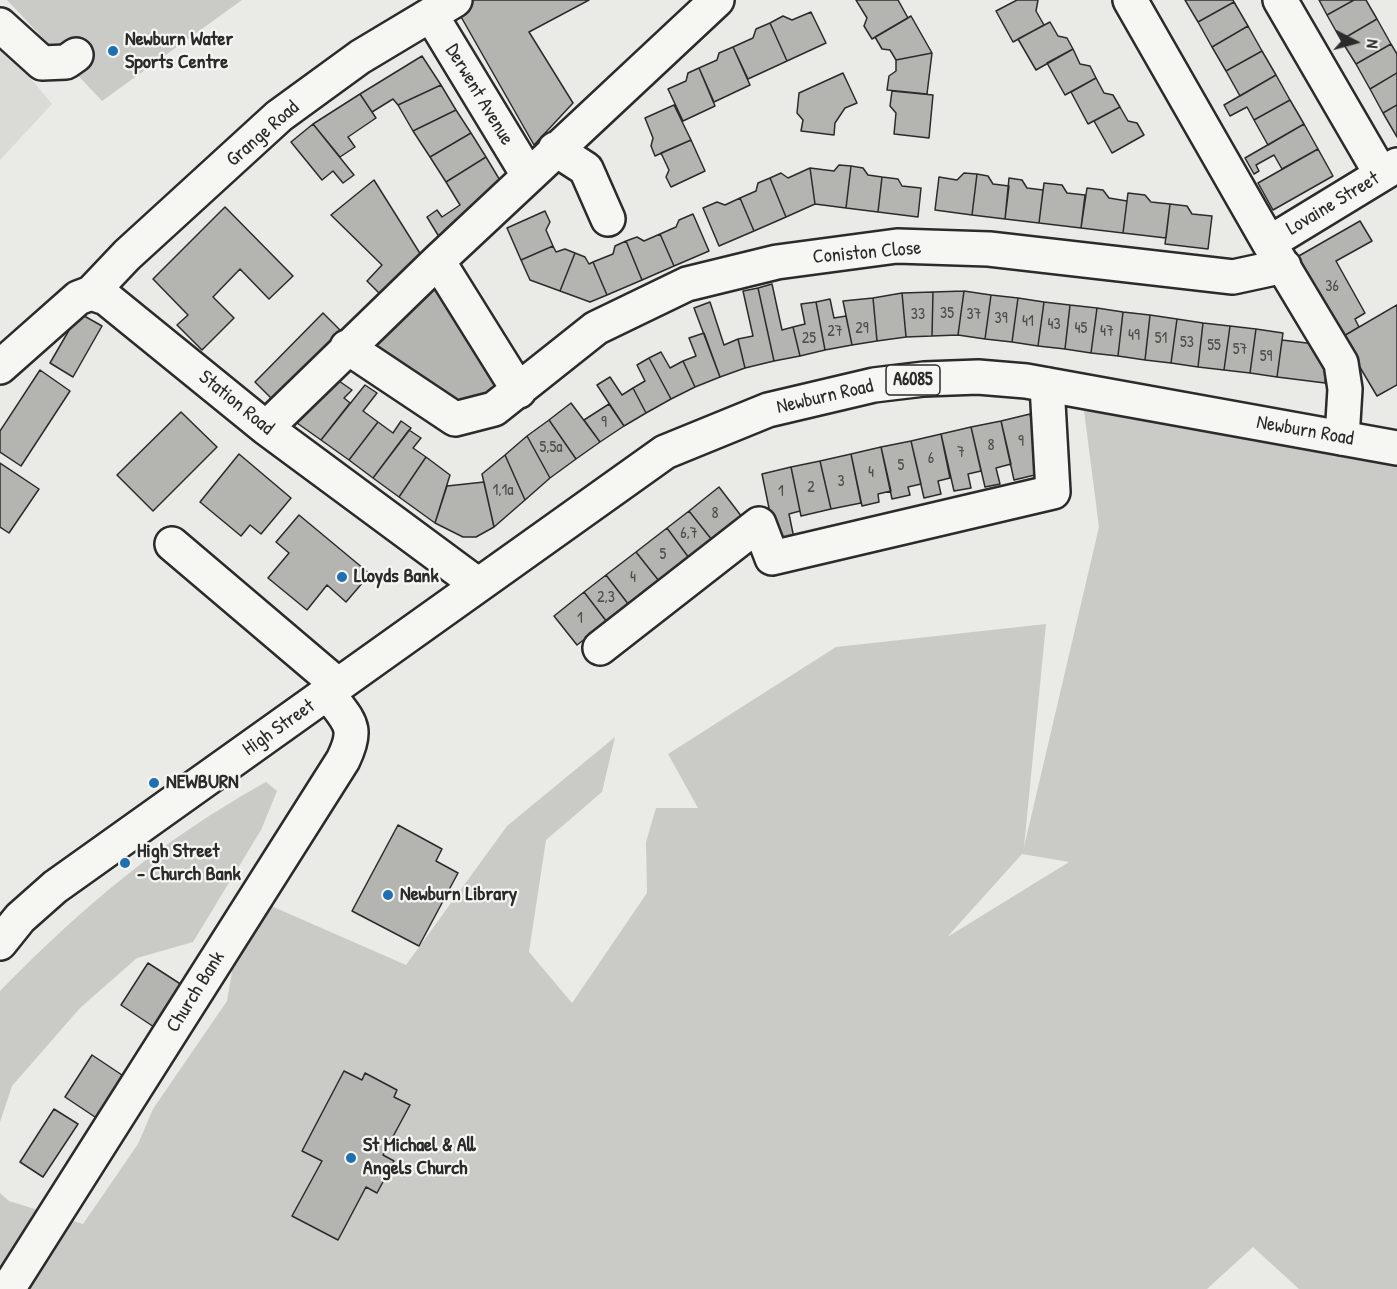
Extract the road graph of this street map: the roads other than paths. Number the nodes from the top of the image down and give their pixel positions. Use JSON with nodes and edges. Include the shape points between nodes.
{"nodes":[{"id":1,"x":717,"y":0,"type":"edge"},
{"id":2,"x":1130,"y":0,"type":"edge"},
{"id":3,"x":1280,"y":0,"type":"edge"},
{"id":4,"x":443,"y":8,"type":"edge"},
{"id":5,"x":0,"y":25,"type":"edge"},
{"id":6,"x":76,"y":55,"type":"dead end"},
{"id":7,"x":555,"y":149,"type":"junction"},
{"id":8,"x":1391,"y":174,"type":"edge"},
{"id":9,"x":528,"y":175,"type":"junction"},
{"id":10,"x":608,"y":219,"type":"dead end"},
{"id":11,"x":1276,"y":255,"type":"junction"},
{"id":12,"x":438,"y":261,"type":"junction"},
{"id":13,"x":91,"y":293,"type":"junction"},
{"id":14,"x":347,"y":347,"type":"junction"},
{"id":15,"x":0,"y":367,"type":"edge"},
{"id":16,"x":1047,"y":385,"type":"junction"},
{"id":17,"x":519,"y":391,"type":"junction"},
{"id":18,"x":266,"y":428,"type":"junction"},
{"id":19,"x":1342,"y":438,"type":"junction"},
{"id":20,"x":1397,"y":447,"type":"edge"},
{"id":21,"x":172,"y":544,"type":"dead end"},
{"id":22,"x":477,"y":584,"type":"junction"},
{"id":23,"x":600,"y":648,"type":"dead end"},
{"id":24,"x":333,"y":689,"type":"junction"},
{"id":25,"x":0,"y":943,"type":"edge"},
{"id":26,"x":8,"y":1289,"type":"edge"}],
"edges":[{"from":1,"to":7,"type":"street"},
{"from":2,"to":11,"type":"street"},
{"from":3,"to":8,"type":"street"},
{"from":4,"to":9,"type":"street","name":"Derwent Avenue"},
{"from":4,"to":13,"type":"street","name":"Grange Road","via":[[360,57],[279,116]]},
{"from":5,"to":6,"type":"street","via":[[42,63],[66,62]]},
{"from":7,"to":9,"type":"street"},
{"from":7,"to":10,"type":"street","via":[[586,169]]},
{"from":8,"to":11,"type":"street","name":"Lovaine Street"},
{"from":9,"to":12,"type":"street"},
{"from":11,"to":17,"type":"street","name":"Coniston Close","via":[[1233,278],[989,249],[897,246],[777,262],[687,284],[596,328]]},
{"from":11,"to":19,"type":"street","via":[[1341,363],[1345,389]]},
{"from":12,"to":14,"type":"street"},
{"from":12,"to":17,"type":"street"},
{"from":13,"to":15,"type":"street","via":[[78,298]]},
{"from":13,"to":18,"type":"street","name":"Station Road","via":[[106,298]]},
{"from":14,"to":17,"type":"street","name":"Coniston Close","via":[[455,419],[494,409]]},
{"from":14,"to":18,"type":"street"},
{"from":16,"to":19,"type":"street","name":"Newburn Road","number":"A6085"},
{"from":16,"to":22,"type":"street","name":"Newburn Road","number":"A6085","via":[[978,377],[924,379],[874,385],[768,410],[665,452]]},
{"from":16,"to":23,"type":"street","via":[[1053,492],[772,558],[759,524]]},
{"from":18,"to":22,"type":"street","name":"Station Road"},
{"from":19,"to":20,"type":"street","name":"Newburn Road","number":"A6085"},
{"from":21,"to":24,"type":"street"},
{"from":22,"to":24,"type":"street","name":"High Street","number":"A6085"},
{"from":24,"to":25,"type":"street","name":"High Street","number":"A6085","via":[[55,887],[20,918]]},
{"from":24,"to":26,"type":"street","name":"Church Bank","via":[[352,727],[352,741],[343,760]]}]}
